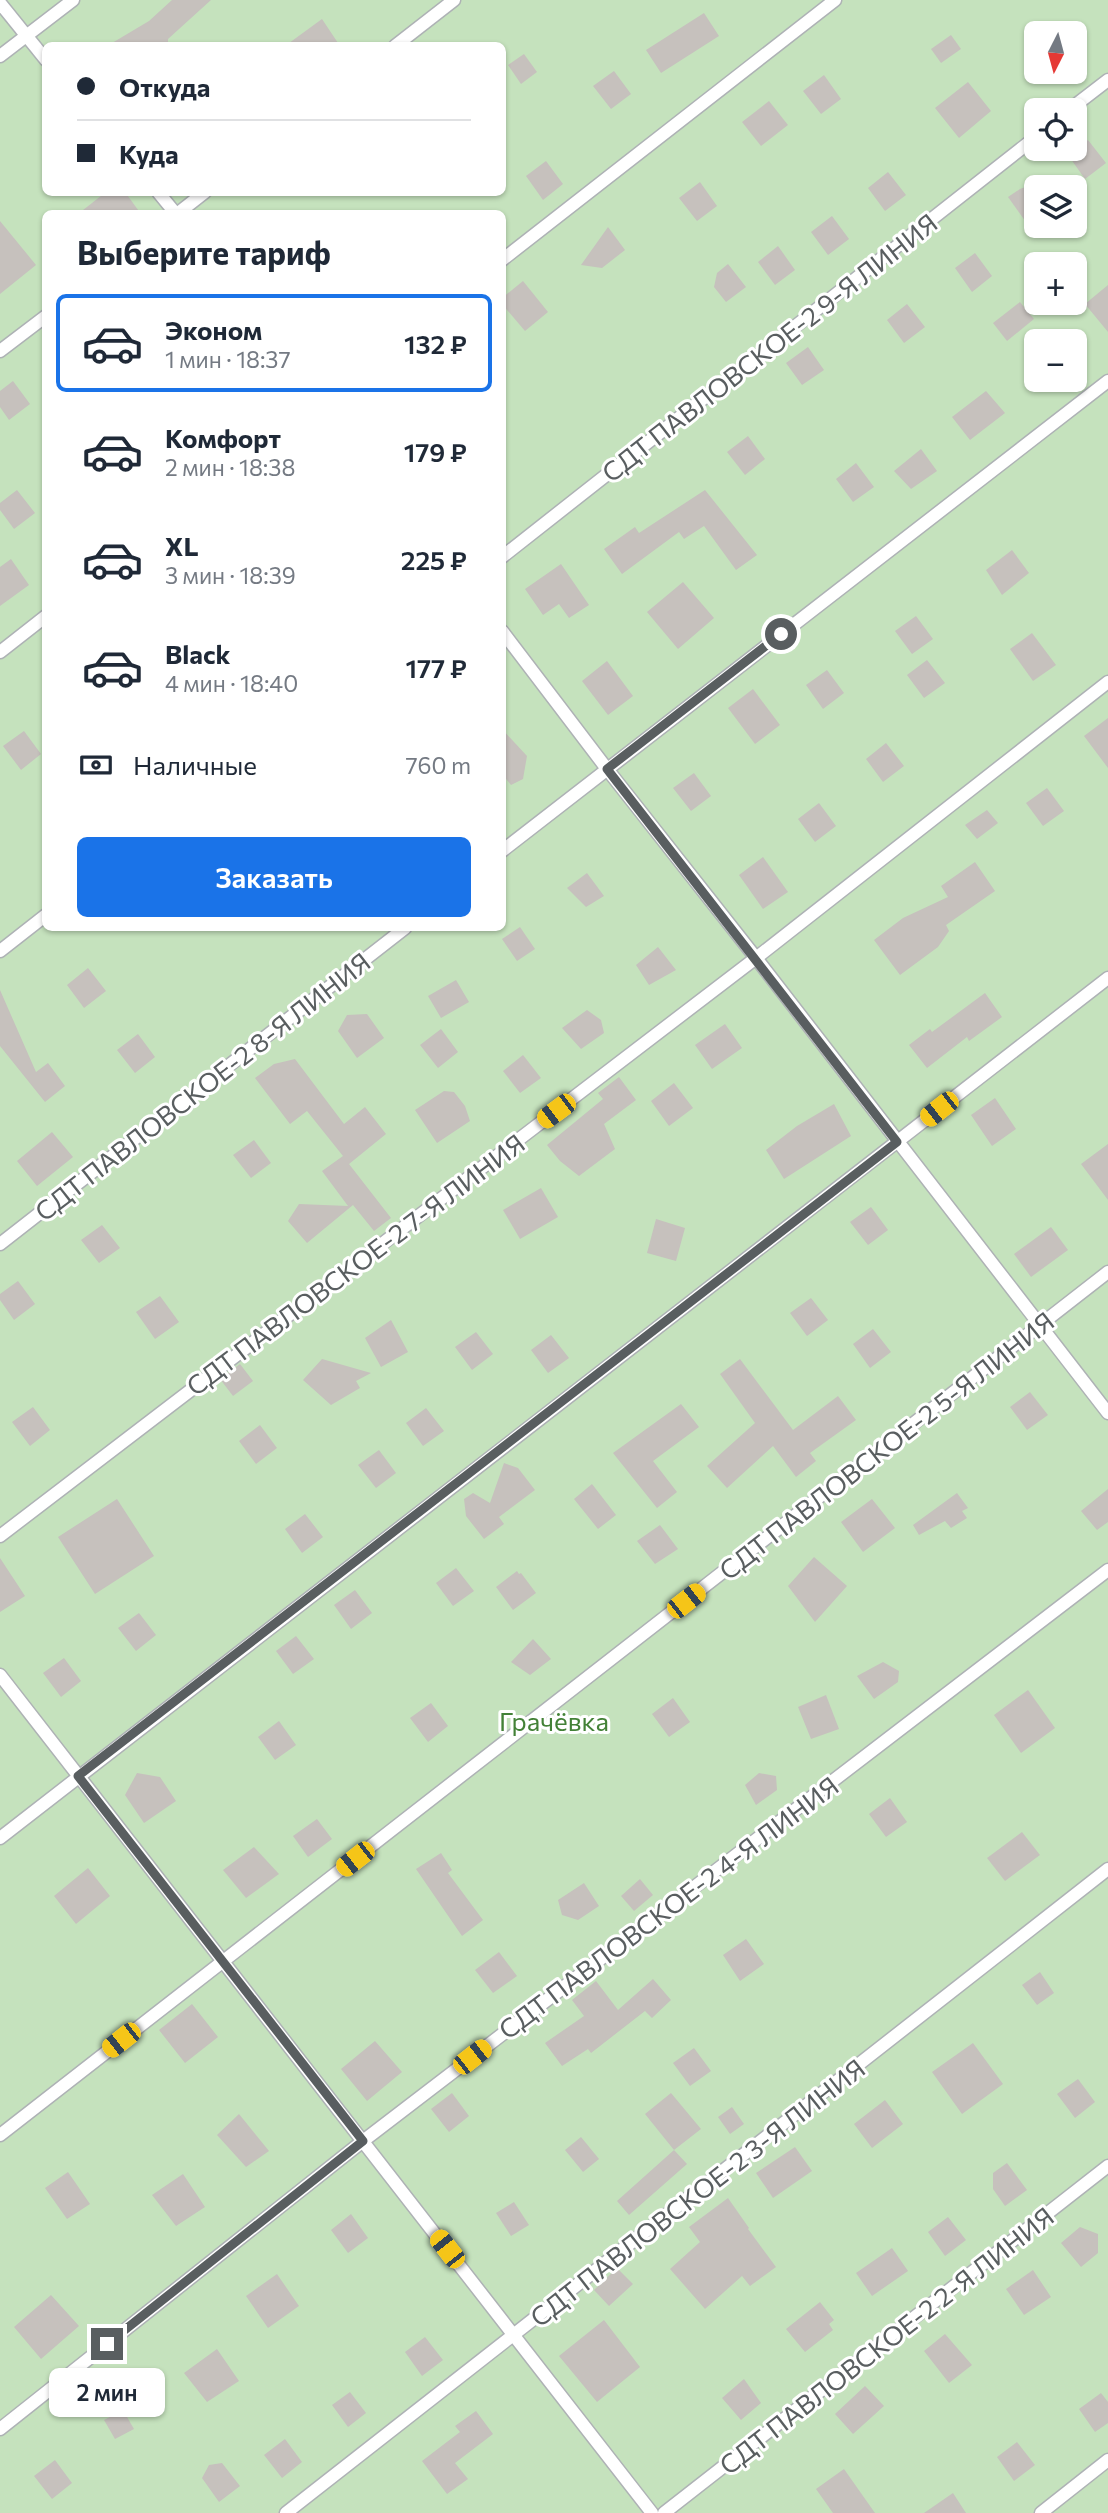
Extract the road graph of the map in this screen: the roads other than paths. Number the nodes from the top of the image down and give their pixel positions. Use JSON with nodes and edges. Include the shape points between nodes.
{"nodes":[{"id":1,"x":73,"y":0,"type":"edge"},
{"id":2,"x":454,"y":0,"type":"edge"},
{"id":3,"x":835,"y":0,"type":"edge"},
{"id":4,"x":0,"y":3,"type":"edge"},
{"id":5,"x":25,"y":37,"type":"junction"},
{"id":6,"x":400,"y":42,"type":"edge"},
{"id":7,"x":0,"y":56,"type":"edge"},
{"id":8,"x":42,"y":56,"type":"edge"},
{"id":9,"x":1108,"y":80,"type":"edge"},
{"id":10,"x":1085,"y":98,"type":"edge"},
{"id":11,"x":1024,"y":145,"type":"edge"},
{"id":12,"x":161,"y":196,"type":"edge"},
{"id":13,"x":200,"y":196,"type":"edge"},
{"id":14,"x":174,"y":210,"type":"edge"},
{"id":15,"x":182,"y":210,"type":"edge"},
{"id":16,"x":506,"y":257,"type":"edge"},
{"id":17,"x":42,"y":319,"type":"edge"},
{"id":18,"x":0,"y":351,"type":"edge"},
{"id":19,"x":1108,"y":381,"type":"edge"},
{"id":20,"x":506,"y":554,"type":"edge"},
{"id":21,"x":42,"y":619,"type":"edge"},
{"id":22,"x":506,"y":636,"type":"edge"},
{"id":23,"x":0,"y":652,"type":"edge"},
{"id":24,"x":1108,"y":682,"type":"edge"},
{"id":25,"x":607,"y":769,"type":"junction"},
{"id":26,"x":506,"y":848,"type":"edge"},
{"id":27,"x":42,"y":918,"type":"edge"},
{"id":28,"x":401,"y":931,"type":"edge"},
{"id":29,"x":0,"y":951,"type":"edge"},
{"id":30,"x":756,"y":958,"type":"junction"},
{"id":31,"x":1108,"y":978,"type":"edge"},
{"id":32,"x":897,"y":1142,"type":"junction"},
{"id":33,"x":0,"y":1244,"type":"edge"},
{"id":34,"x":1108,"y":1272,"type":"edge"},
{"id":35,"x":1039,"y":1326,"type":"junction"},
{"id":36,"x":1108,"y":1413,"type":"edge"},
{"id":37,"x":0,"y":1536,"type":"edge"},
{"id":38,"x":1108,"y":1570,"type":"edge"},
{"id":39,"x":0,"y":1675,"type":"edge"},
{"id":40,"x":78,"y":1776,"type":"junction"},
{"id":41,"x":0,"y":1838,"type":"edge"},
{"id":42,"x":1108,"y":1869,"type":"edge"},
{"id":43,"x":222,"y":1962,"type":"junction"},
{"id":44,"x":0,"y":2135,"type":"edge"},
{"id":45,"x":363,"y":2141,"type":"junction"},
{"id":46,"x":1108,"y":2166,"type":"edge"},
{"id":47,"x":514,"y":2335,"type":"junction"},
{"id":48,"x":0,"y":2429,"type":"edge"},
{"id":49,"x":1108,"y":2460,"type":"edge"},
{"id":50,"x":286,"y":2513,"type":"edge"},
{"id":51,"x":652,"y":2513,"type":"edge"},
{"id":52,"x":664,"y":2513,"type":"edge"},
{"id":53,"x":1041,"y":2513,"type":"edge"}],
"edges":[{"from":1,"to":5,"type":"lane"},
{"from":2,"to":6,"type":"lane"},
{"from":3,"to":16,"type":"lane"},
{"from":4,"to":5,"type":"lane"},
{"from":5,"to":7,"type":"lane"},
{"from":5,"to":8,"type":"lane"},
{"from":9,"to":10,"type":"lane"},
{"from":11,"to":20,"type":"lane","name":"СДТ ПАВЛОВСКОЕ-2 9-Я ЛИНИЯ"},
{"from":12,"to":14,"type":"lane"},
{"from":13,"to":15,"type":"lane"},
{"from":17,"to":18,"type":"lane"},
{"from":19,"to":25,"type":"lane"},
{"from":21,"to":23,"type":"lane"},
{"from":22,"to":25,"type":"lane"},
{"from":24,"to":30,"type":"lane","name":"СДТ ПАВЛОВСКОЕ-2 7-Я ЛИНИЯ"},
{"from":25,"to":26,"type":"lane"},
{"from":25,"to":30,"type":"lane"},
{"from":27,"to":29,"type":"lane"},
{"from":28,"to":33,"type":"lane","name":"СДТ ПАВЛОВСКОЕ-2 8-Я ЛИНИЯ"},
{"from":30,"to":32,"type":"lane"},
{"from":30,"to":37,"type":"lane","name":"СДТ ПАВЛОВСКОЕ-2 7-Я ЛИНИЯ"},
{"from":31,"to":32,"type":"lane"},
{"from":32,"to":35,"type":"lane"},
{"from":32,"to":40,"type":"lane"},
{"from":34,"to":35,"type":"lane","name":"СДТ ПАВЛОВСКОЕ-2 5-Я ЛИНИЯ"},
{"from":35,"to":36,"type":"lane"},
{"from":35,"to":43,"type":"lane","name":"СДТ ПАВЛОВСКОЕ-2 5-Я ЛИНИЯ"},
{"from":38,"to":45,"type":"lane","name":"СДТ ПАВЛОВСКОЕ-2 4-Я ЛИНИЯ"},
{"from":39,"to":40,"type":"lane"},
{"from":40,"to":41,"type":"lane"},
{"from":40,"to":43,"type":"lane"},
{"from":42,"to":47,"type":"lane","name":"СДТ ПАВЛОВСКОЕ-2 3-Я ЛИНИЯ"},
{"from":43,"to":44,"type":"lane","name":"СДТ ПАВЛОВСКОЕ-2 5-Я ЛИНИЯ"},
{"from":43,"to":45,"type":"lane"},
{"from":45,"to":47,"type":"lane"},
{"from":45,"to":48,"type":"lane","name":"СДТ ПАВЛОВСКОЕ-2 4-Я ЛИНИЯ"},
{"from":46,"to":52,"type":"lane","name":"СДТ ПАВЛОВСКОЕ-2 2-Я ЛИНИЯ"},
{"from":47,"to":50,"type":"lane","name":"СДТ ПАВЛОВСКОЕ-2 3-Я ЛИНИЯ"},
{"from":47,"to":51,"type":"lane"},
{"from":49,"to":53,"type":"lane"}]}
